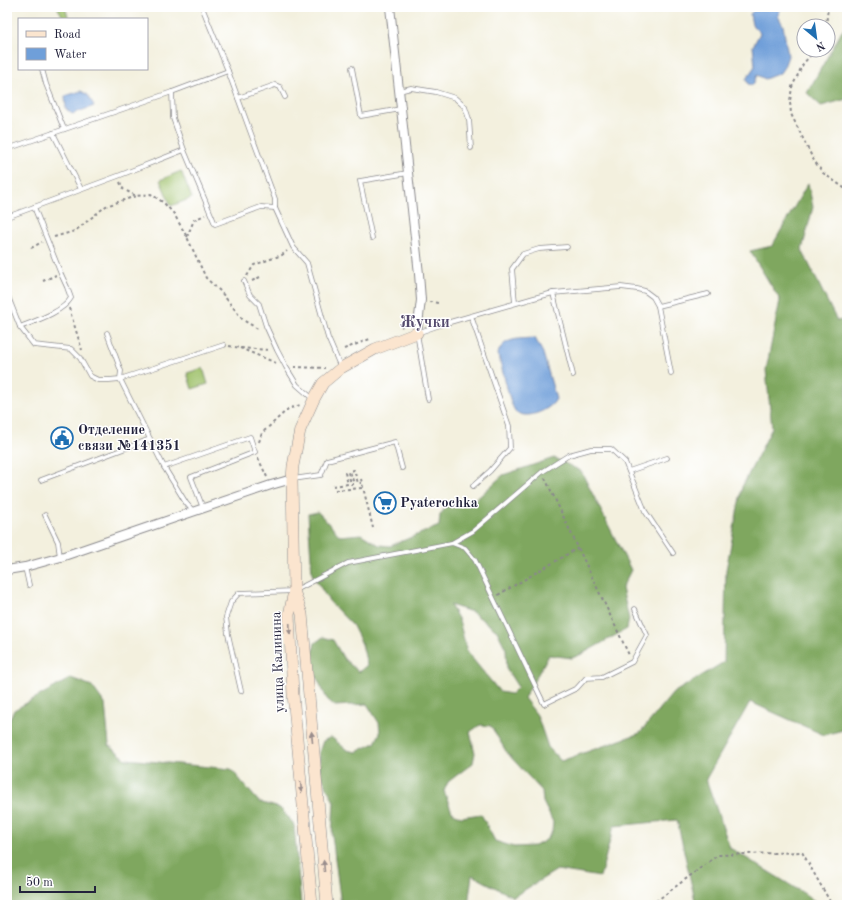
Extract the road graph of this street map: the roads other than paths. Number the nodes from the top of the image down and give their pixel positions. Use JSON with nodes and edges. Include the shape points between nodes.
{"nodes":[{"id":1,"x":202,"y":7,"type":"edge"},
{"id":2,"x":390,"y":7,"type":"edge"},
{"id":3,"x":352,"y":68,"type":"dead end"},
{"id":4,"x":42,"y":70,"type":"edge"},
{"id":5,"x":228,"y":70,"type":"junction"},
{"id":6,"x":399,"y":91,"type":"junction"},
{"id":7,"x":172,"y":92,"type":"junction"},
{"id":8,"x":285,"y":97,"type":"dead end"},
{"id":9,"x":238,"y":98,"type":"junction"},
{"id":10,"x":401,"y":109,"type":"junction"},
{"id":11,"x":64,"y":129,"type":"junction"},
{"id":12,"x":53,"y":133,"type":"junction"},
{"id":13,"x":471,"y":148,"type":"dead end"},
{"id":14,"x":7,"y":149,"type":"edge"},
{"id":15,"x":184,"y":150,"type":"junction"},
{"id":16,"x":408,"y":173,"type":"junction"},
{"id":17,"x":80,"y":190,"type":"junction"},
{"id":18,"x":34,"y":207,"type":"junction"},
{"id":19,"x":275,"y":208,"type":"junction"},
{"id":20,"x":7,"y":217,"type":"edge"},
{"id":21,"x":372,"y":238,"type":"dead end"},
{"id":22,"x":567,"y":246,"type":"dead end"},
{"id":23,"x":245,"y":282,"type":"road end"},
{"id":24,"x":553,"y":293,"type":"junction"},
{"id":25,"x":7,"y":294,"type":"edge"},
{"id":26,"x":708,"y":294,"type":"dead end"},
{"id":27,"x":515,"y":304,"type":"junction"},
{"id":28,"x":658,"y":306,"type":"junction"},
{"id":29,"x":471,"y":316,"type":"junction"},
{"id":30,"x":20,"y":327,"type":"junction"},
{"id":31,"x":107,"y":333,"type":"dead end"},
{"id":32,"x":417,"y":333,"type":"junction"},
{"id":33,"x":224,"y":345,"type":"road end"},
{"id":34,"x":341,"y":368,"type":"junction"},
{"id":35,"x":671,"y":373,"type":"dead end"},
{"id":36,"x":573,"y":375,"type":"dead end"},
{"id":37,"x":120,"y":379,"type":"junction"},
{"id":38,"x":314,"y":399,"type":"junction"},
{"id":39,"x":428,"y":399,"type":"dead end"},
{"id":40,"x":150,"y":439,"type":"junction"},
{"id":41,"x":667,"y":458,"type":"dead end"},
{"id":42,"x":164,"y":467,"type":"junction"},
{"id":43,"x":402,"y":468,"type":"dead end"},
{"id":44,"x":629,"y":471,"type":"junction"},
{"id":45,"x":292,"y":479,"type":"junction"},
{"id":46,"x":41,"y":480,"type":"dead end"},
{"id":47,"x":473,"y":486,"type":"dead end"},
{"id":48,"x":203,"y":509,"type":"junction"},
{"id":49,"x":194,"y":512,"type":"junction"},
{"id":50,"x":45,"y":515,"type":"dead end"},
{"id":51,"x":452,"y":543,"type":"junction"},
{"id":52,"x":673,"y":553,"type":"dead end"},
{"id":53,"x":60,"y":557,"type":"junction"},
{"id":54,"x":25,"y":567,"type":"junction"},
{"id":55,"x":7,"y":570,"type":"edge"},
{"id":56,"x":28,"y":585,"type":"dead end"},
{"id":57,"x":294,"y":591,"type":"junction"},
{"id":58,"x":635,"y":609,"type":"dead end"},
{"id":59,"x":241,"y":691,"type":"dead end"},
{"id":60,"x":312,"y":905,"type":"edge"},
{"id":61,"x":327,"y":905,"type":"edge"}],
"edges":[{"from":1,"to":5,"type":"lane"},
{"from":2,"to":6,"type":"street"},
{"from":3,"to":10,"type":"lane","via":[[361,116]]},
{"from":4,"to":11,"type":"lane"},
{"from":5,"to":7,"type":"lane"},
{"from":5,"to":9,"type":"lane"},
{"from":6,"to":10,"type":"street"},
{"from":6,"to":13,"type":"lane","via":[[411,88],[454,98],[465,107],[469,119]]},
{"from":7,"to":11,"type":"lane"},
{"from":7,"to":15,"type":"lane","via":[[173,118]]},
{"from":8,"to":9,"type":"lane","via":[[280,87],[274,85]]},
{"from":9,"to":19,"type":"lane"},
{"from":10,"to":16,"type":"street"},
{"from":11,"to":12,"type":"lane"},
{"from":12,"to":14,"type":"lane"},
{"from":12,"to":17,"type":"lane"},
{"from":15,"to":17,"type":"lane"},
{"from":15,"to":19,"type":"lane","via":[[215,224],[261,207]]},
{"from":16,"to":21,"type":"lane","via":[[360,181]]},
{"from":16,"to":32,"type":"street","via":[[421,300]]},
{"from":17,"to":18,"type":"lane"},
{"from":18,"to":20,"type":"lane"},
{"from":18,"to":30,"type":"lane","via":[[71,298],[57,311]]},
{"from":19,"to":34,"type":"lane","via":[[293,247],[307,264],[328,338]]},
{"from":22,"to":27,"type":"lane","via":[[539,249],[523,254],[512,269]]},
{"from":23,"to":38,"type":"lane","via":[[250,295],[259,304],[277,350],[297,385]]},
{"from":24,"to":27,"type":"lane"},
{"from":24,"to":28,"type":"lane","via":[[632,288],[645,291]]},
{"from":24,"to":36,"type":"lane"},
{"from":25,"to":30,"type":"lane"},
{"from":26,"to":28,"type":"lane"},
{"from":27,"to":29,"type":"lane"},
{"from":28,"to":35,"type":"lane"},
{"from":29,"to":32,"type":"lane"},
{"from":29,"to":47,"type":"lane","via":[[509,426],[510,448]]},
{"from":30,"to":37,"type":"lane","via":[[34,345],[71,350],[80,358],[90,376],[98,380]]},
{"from":31,"to":37,"type":"lane","via":[[121,371]]},
{"from":32,"to":34,"type":"street","via":[[375,349]]},
{"from":32,"to":39,"type":"lane"},
{"from":33,"to":37,"type":"lane"},
{"from":34,"to":38,"type":"street","via":[[323,383]]},
{"from":37,"to":40,"type":"lane"},
{"from":38,"to":45,"type":"street","via":[[300,430]]},
{"from":40,"to":42,"type":"lane"},
{"from":40,"to":46,"type":"lane"},
{"from":41,"to":44,"type":"lane"},
{"from":42,"to":48,"type":"lane","via":[[250,437],[255,452],[191,477]]},
{"from":42,"to":49,"type":"lane"},
{"from":43,"to":45,"type":"lane","via":[[395,442],[328,460],[321,476]]},
{"from":44,"to":51,"type":"lane","via":[[625,462],[611,449],[591,449],[569,455],[542,472],[472,531]]},
{"from":44,"to":52,"type":"lane","via":[[645,511]]},
{"from":45,"to":48,"type":"street"},
{"from":45,"to":57,"type":"street"},
{"from":48,"to":49,"type":"street"},
{"from":49,"to":53,"type":"street"},
{"from":50,"to":53,"type":"lane","via":[[58,542]]},
{"from":51,"to":57,"type":"lane","via":[[348,563]]},
{"from":51,"to":58,"type":"lane","via":[[465,548],[475,560],[544,704],[577,688],[586,678],[602,677],[632,662],[647,635]]},
{"from":53,"to":54,"type":"street"},
{"from":54,"to":55,"type":"street"},
{"from":54,"to":56,"type":"lane"},
{"from":57,"to":59,"type":"lane","via":[[239,593],[231,602],[226,617]]},
{"from":57,"to":60,"type":"street","name":"улица Калинина","one_way":true,"via":[[289,615],[293,694]]},
{"from":61,"to":57,"type":"street","name":"улица Калинина","one_way":true,"via":[[302,614]]}]}
